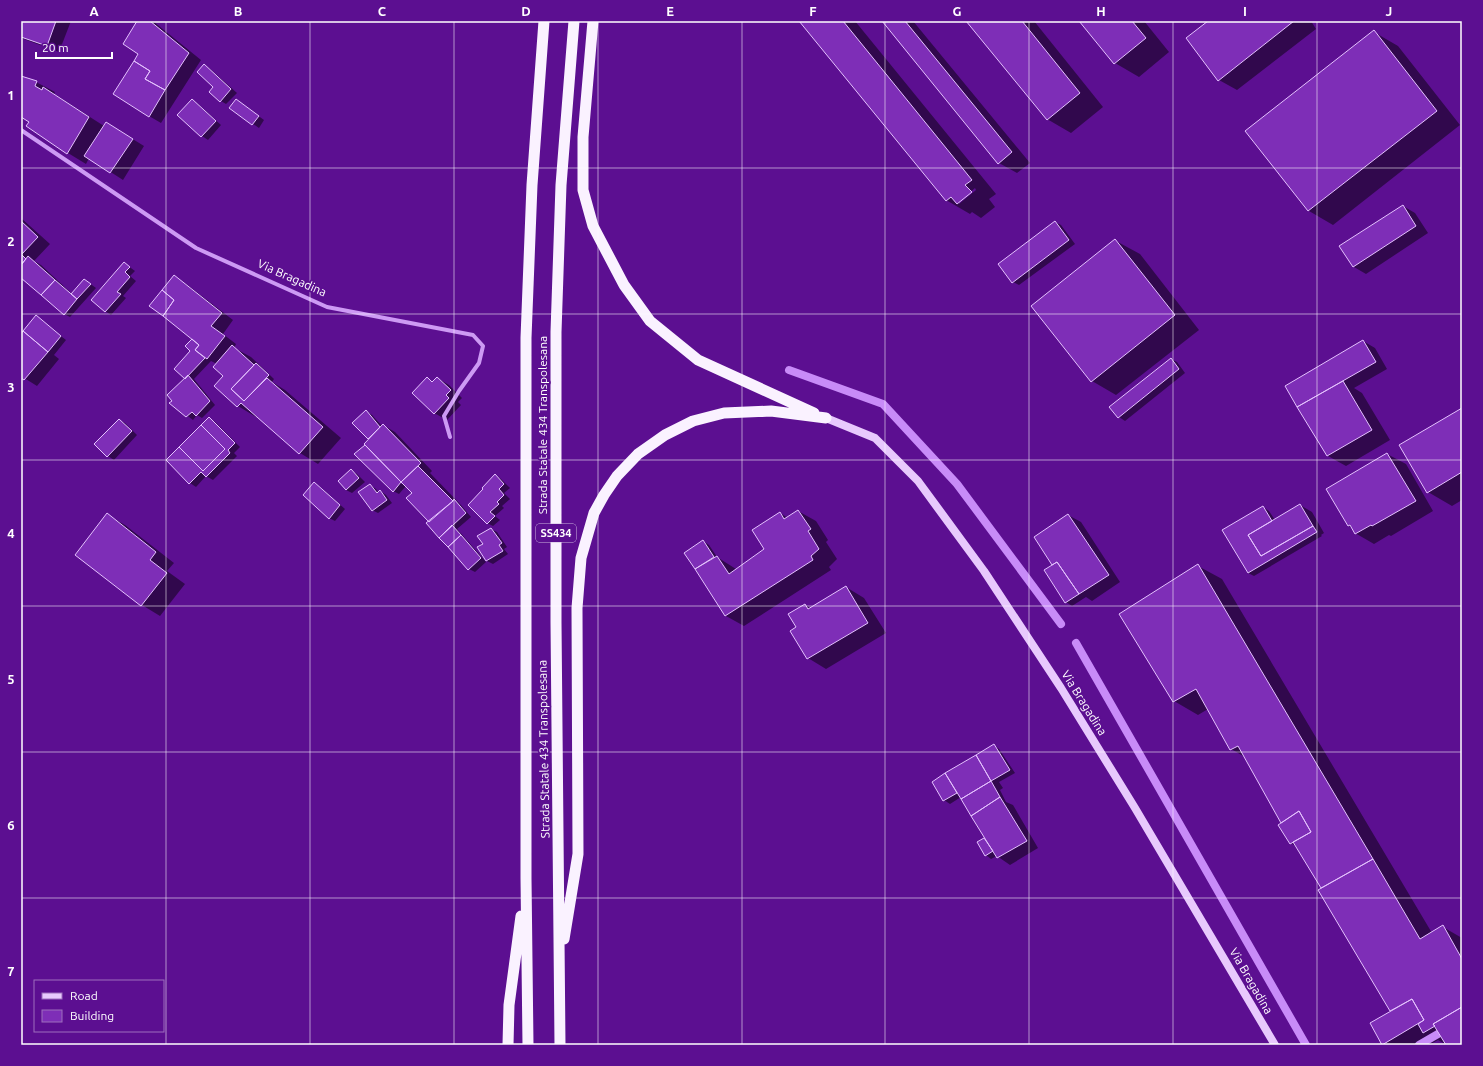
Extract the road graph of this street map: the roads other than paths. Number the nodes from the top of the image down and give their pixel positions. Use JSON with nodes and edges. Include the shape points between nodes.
{"nodes":[{"id":1,"x":544,"y":21,"type":"edge"},
{"id":2,"x":574,"y":21,"type":"edge"},
{"id":3,"x":593,"y":21,"type":"edge"},
{"id":4,"x":21,"y":130,"type":"edge"},
{"id":5,"x":826,"y":418,"type":"junction"},
{"id":6,"x":450,"y":437,"type":"dead end"},
{"id":7,"x":526,"y":878,"type":"junction"},
{"id":8,"x":559,"y":970,"type":"junction"},
{"id":9,"x":508,"y":1045,"type":"edge"},
{"id":10,"x":528,"y":1045,"type":"edge"},
{"id":11,"x":560,"y":1045,"type":"edge"},
{"id":12,"x":1274,"y":1045,"type":"edge"}],
"edges":[{"from":1,"to":7,"type":"highway","name":"Strada Statale 434 Transpolesana","number":"SS434","via":[[532,185],[526,338]]},
{"from":2,"to":8,"type":"highway","name":"Strada Statale 434 Transpolesana","number":"SS434","via":[[561,185],[556,332]]},
{"from":3,"to":5,"type":"highway","via":[[584,137],[583,190],[593,226],[624,285],[650,321],[698,360]]},
{"from":4,"to":6,"type":"street","name":"Via Bragadina","via":[[196,248],[327,307],[473,335],[483,346],[479,363],[444,416]]},
{"from":5,"to":8,"type":"highway","via":[[771,411],[724,412],[693,421],[665,435],[638,454],[617,476],[594,513],[581,558],[577,608],[578,854]]},
{"from":5,"to":12,"type":"main road","name":"Via Bragadina","via":[[875,438],[918,481],[984,571],[1136,808]]},
{"from":7,"to":9,"type":"highway","via":[[509,1005]]},
{"from":7,"to":10,"type":"highway","name":"Strada Statale 434 Transpolesana","number":"SS434"},
{"from":8,"to":11,"type":"highway","name":"Strada Statale 434 Transpolesana","number":"SS434"}]}
